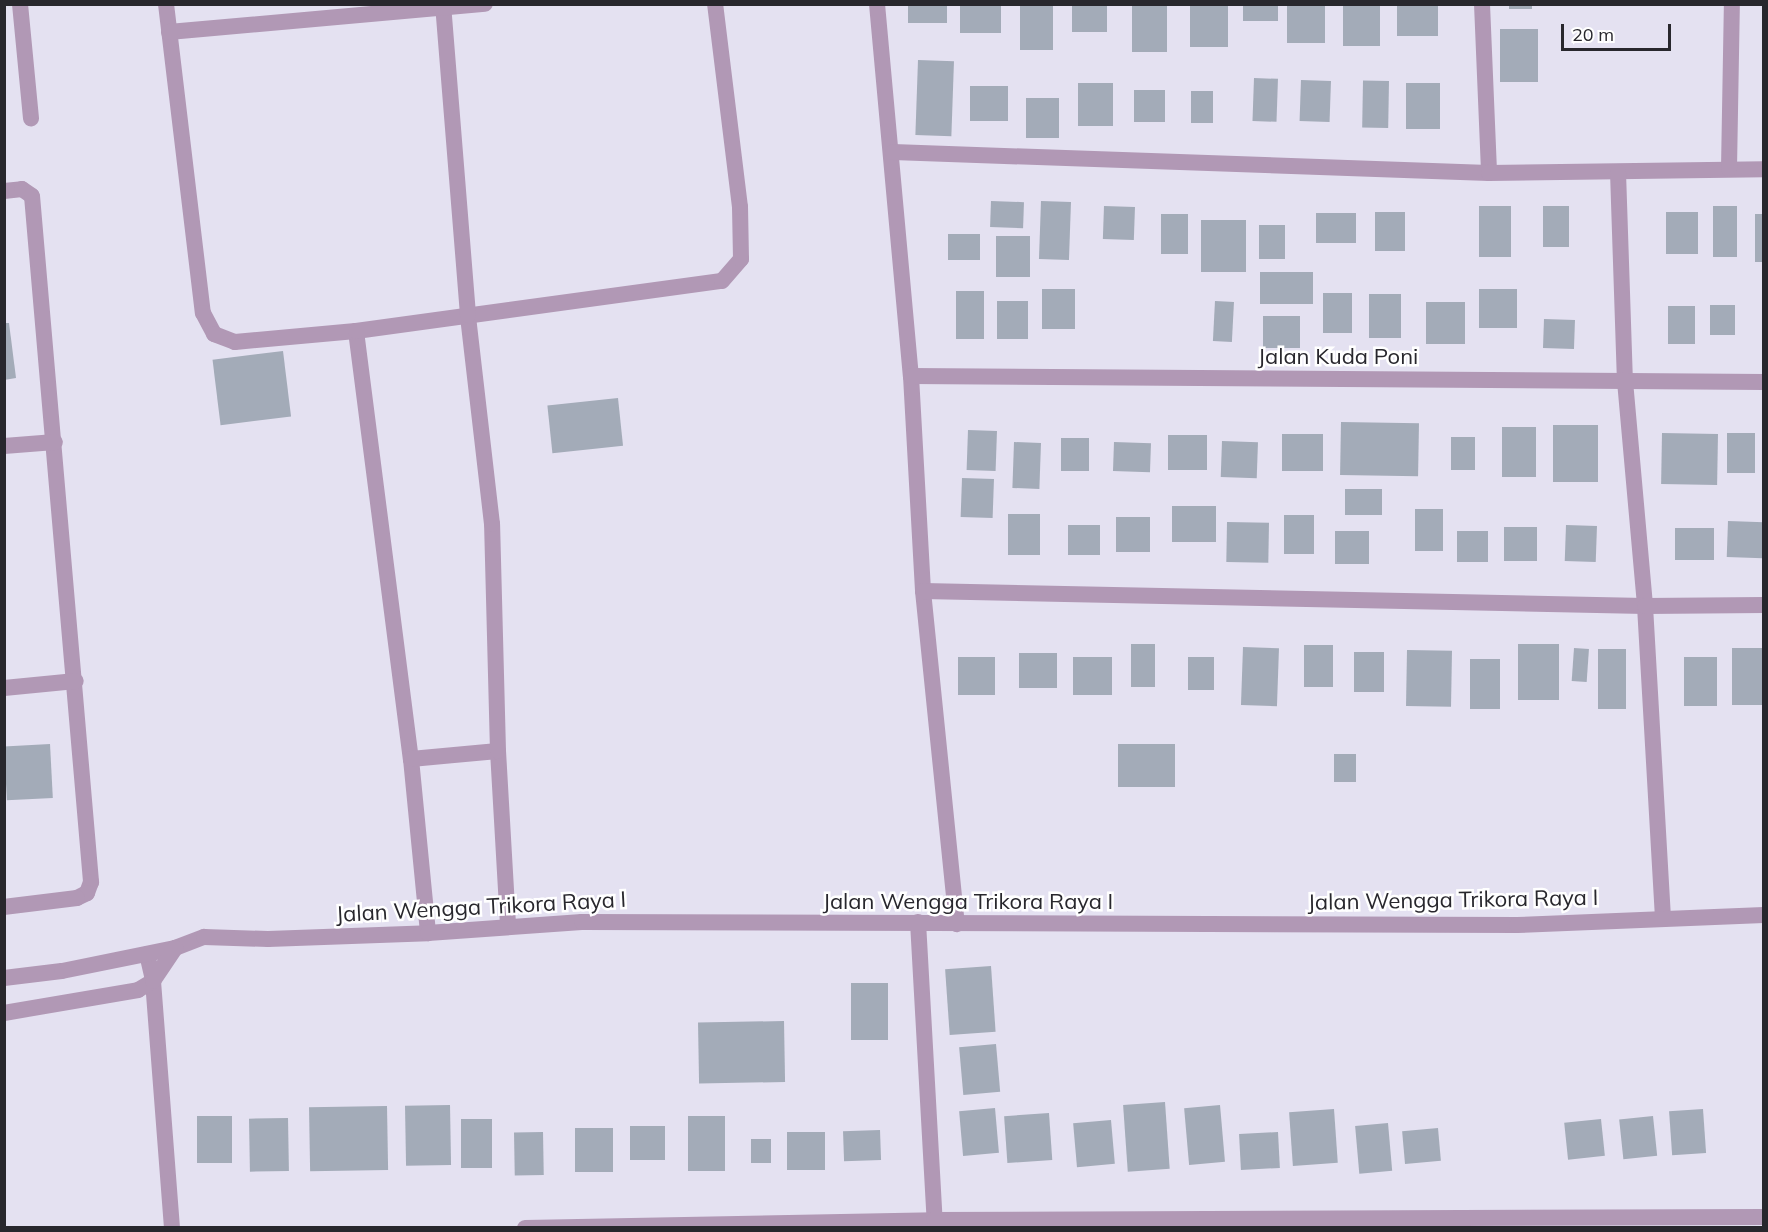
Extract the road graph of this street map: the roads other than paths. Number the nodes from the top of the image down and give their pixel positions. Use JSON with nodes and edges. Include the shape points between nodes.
{"nodes":[{"id":1,"x":20,"y":4,"type":"edge"},
{"id":2,"x":166,"y":4,"type":"edge"},
{"id":3,"x":486,"y":4,"type":"edge"},
{"id":4,"x":715,"y":4,"type":"edge"},
{"id":5,"x":878,"y":4,"type":"edge"},
{"id":6,"x":1482,"y":4,"type":"edge"},
{"id":7,"x":1732,"y":4,"type":"edge"},
{"id":8,"x":443,"y":6,"type":"edge"},
{"id":9,"x":170,"y":32,"type":"junction"},
{"id":10,"x":31,"y":118,"type":"dead end"},
{"id":11,"x":893,"y":152,"type":"junction"},
{"id":12,"x":1729,"y":169,"type":"junction"},
{"id":13,"x":1764,"y":169,"type":"edge"},
{"id":14,"x":1618,"y":172,"type":"junction"},
{"id":15,"x":1489,"y":173,"type":"junction"},
{"id":16,"x":4,"y":191,"type":"edge"},
{"id":17,"x":468,"y":315,"type":"junction"},
{"id":18,"x":356,"y":331,"type":"junction"},
{"id":19,"x":911,"y":376,"type":"junction"},
{"id":20,"x":1625,"y":381,"type":"junction"},
{"id":21,"x":1764,"y":382,"type":"edge"},
{"id":22,"x":56,"y":442,"type":"junction"},
{"id":23,"x":4,"y":446,"type":"edge"},
{"id":24,"x":923,"y":591,"type":"junction"},
{"id":25,"x":1764,"y":605,"type":"edge"},
{"id":26,"x":1645,"y":606,"type":"junction"},
{"id":27,"x":76,"y":681,"type":"junction"},
{"id":28,"x":4,"y":688,"type":"edge"},
{"id":29,"x":498,"y":751,"type":"junction"},
{"id":30,"x":411,"y":759,"type":"junction"},
{"id":31,"x":4,"y":906,"type":"edge"},
{"id":32,"x":1764,"y":915,"type":"edge"},
{"id":33,"x":1663,"y":917,"type":"junction"},
{"id":34,"x":918,"y":922,"type":"junction"},
{"id":35,"x":957,"y":924,"type":"junction"},
{"id":36,"x":508,"y":927,"type":"junction"},
{"id":37,"x":428,"y":933,"type":"junction"},
{"id":38,"x":175,"y":948,"type":"junction"},
{"id":39,"x":147,"y":954,"type":"junction"},
{"id":40,"x":4,"y":978,"type":"edge"},
{"id":41,"x":153,"y":981,"type":"junction"},
{"id":42,"x":4,"y":1013,"type":"edge"},
{"id":43,"x":1764,"y":1217,"type":"edge"},
{"id":44,"x":934,"y":1224,"type":"edge"},
{"id":45,"x":172,"y":1227,"type":"edge"},
{"id":46,"x":525,"y":1227,"type":"edge"}],
"edges":[{"from":1,"to":10,"type":"street"},
{"from":2,"to":9,"type":"street"},
{"from":3,"to":8,"type":"street"},
{"from":4,"to":17,"type":"street","via":[[740,207],[741,259],[722,281]]},
{"from":5,"to":11,"type":"street"},
{"from":6,"to":15,"type":"street"},
{"from":7,"to":12,"type":"street"},
{"from":8,"to":9,"type":"street"},
{"from":8,"to":17,"type":"street"},
{"from":9,"to":18,"type":"street","via":[[203,313],[214,334],[235,342]]},
{"from":11,"to":15,"type":"street"},
{"from":11,"to":19,"type":"street"},
{"from":12,"to":13,"type":"street"},
{"from":12,"to":14,"type":"street"},
{"from":14,"to":15,"type":"street"},
{"from":14,"to":20,"type":"street"},
{"from":16,"to":22,"type":"street","via":[[22,189],[32,196]]},
{"from":17,"to":18,"type":"street"},
{"from":17,"to":29,"type":"street","via":[[492,524]]},
{"from":18,"to":30,"type":"street"},
{"from":19,"to":20,"type":"street","name":"Jalan Kuda Poni"},
{"from":19,"to":24,"type":"street"},
{"from":20,"to":21,"type":"street","name":"Jalan Kuda Poni"},
{"from":20,"to":26,"type":"street"},
{"from":22,"to":23,"type":"street"},
{"from":22,"to":27,"type":"street"},
{"from":24,"to":26,"type":"street"},
{"from":24,"to":35,"type":"street"},
{"from":25,"to":26,"type":"street"},
{"from":26,"to":33,"type":"street"},
{"from":27,"to":28,"type":"street"},
{"from":27,"to":31,"type":"street","via":[[91,882],[87,893],[77,898]]},
{"from":29,"to":30,"type":"street"},
{"from":29,"to":36,"type":"street"},
{"from":30,"to":37,"type":"street"},
{"from":32,"to":33,"type":"street","name":"Jalan Wengga Trikora Raya I"},
{"from":33,"to":35,"type":"street","name":"Jalan Wengga Trikora Raya I","via":[[1517,925]]},
{"from":34,"to":35,"type":"street","name":"Jalan Wengga Trikora Raya I"},
{"from":34,"to":36,"type":"street","name":"Jalan Wengga Trikora Raya I","via":[[582,922]]},
{"from":34,"to":44,"type":"street"},
{"from":36,"to":37,"type":"street","name":"Jalan Wengga Trikora Raya I"},
{"from":37,"to":38,"type":"street","name":"Jalan Wengga Trikora Raya I","via":[[268,939],[204,937]]},
{"from":38,"to":39,"type":"street","name":"Jalan Wengga Trikora Raya I"},
{"from":38,"to":41,"type":"street"},
{"from":39,"to":40,"type":"street","name":"Jalan Wengga Trikora Raya I"},
{"from":39,"to":41,"type":"street"},
{"from":41,"to":42,"type":"street","via":[[118,996]]},
{"from":41,"to":45,"type":"street"},
{"from":43,"to":44,"type":"street"},
{"from":44,"to":46,"type":"street"}]}
